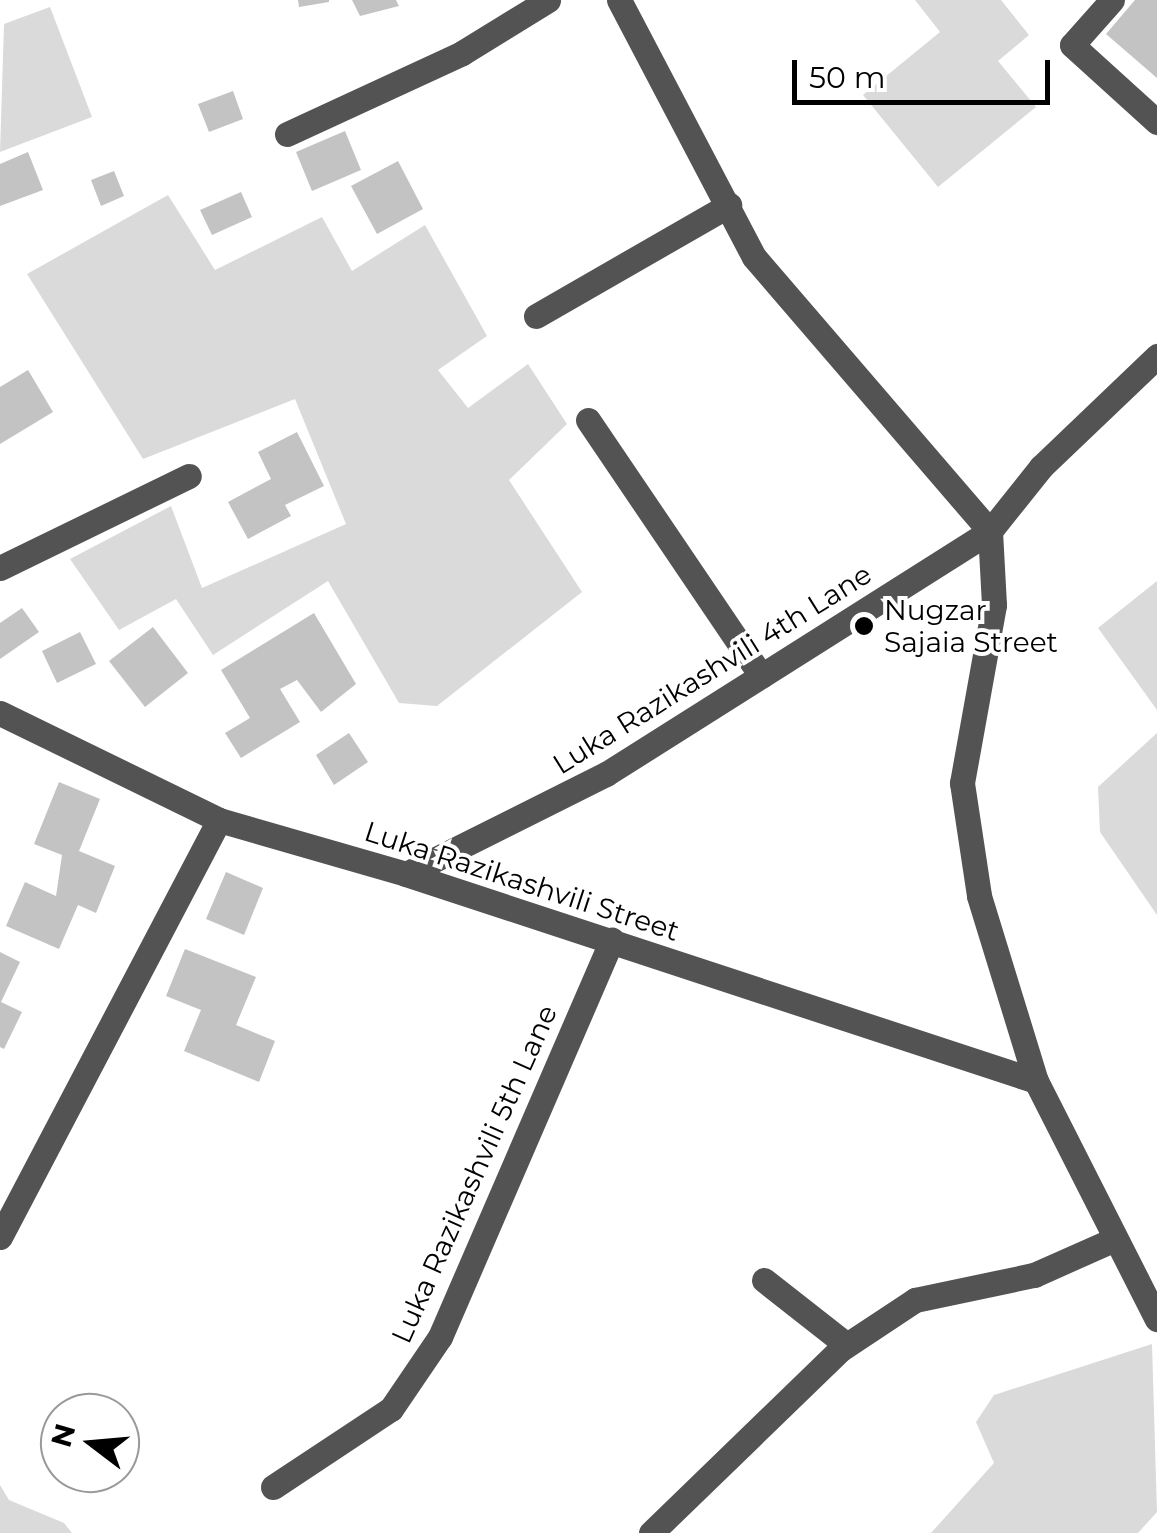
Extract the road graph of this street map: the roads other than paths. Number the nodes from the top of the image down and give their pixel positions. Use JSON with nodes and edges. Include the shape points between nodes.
{"nodes":[{"id":1,"x":548,"y":0,"type":"edge"},
{"id":2,"x":619,"y":0,"type":"edge"},
{"id":3,"x":1112,"y":0,"type":"edge"},
{"id":4,"x":1157,"y":122,"type":"edge"},
{"id":5,"x":288,"y":134,"type":"dead end"},
{"id":6,"x":730,"y":205,"type":"junction"},
{"id":7,"x":536,"y":316,"type":"dead end"},
{"id":8,"x":1157,"y":356,"type":"edge"},
{"id":9,"x":588,"y":420,"type":"dead end"},
{"id":10,"x":189,"y":476,"type":"dead end"},
{"id":11,"x":990,"y":531,"type":"junction"},
{"id":12,"x":0,"y":568,"type":"edge"},
{"id":13,"x":760,"y":676,"type":"junction"},
{"id":14,"x":0,"y":713,"type":"edge"},
{"id":15,"x":220,"y":820,"type":"junction"},
{"id":16,"x":406,"y":874,"type":"junction"},
{"id":17,"x":612,"y":940,"type":"junction"},
{"id":18,"x":1036,"y":1080,"type":"junction"},
{"id":19,"x":0,"y":1237,"type":"edge"},
{"id":20,"x":1115,"y":1239,"type":"junction"},
{"id":21,"x":764,"y":1280,"type":"dead end"},
{"id":22,"x":1157,"y":1319,"type":"edge"},
{"id":23,"x":847,"y":1345,"type":"junction"},
{"id":24,"x":272,"y":1487,"type":"dead end"},
{"id":25,"x":651,"y":1533,"type":"edge"}],
"edges":[{"from":1,"to":5,"type":"street","via":[[462,52]]},
{"from":2,"to":6,"type":"street"},
{"from":3,"to":4,"type":"street","via":[[1072,45]]},
{"from":6,"to":7,"type":"street"},
{"from":6,"to":11,"type":"street","via":[[754,257]]},
{"from":8,"to":11,"type":"street","name":"Luka Razikashvili 4th Lane","via":[[1041,467]]},
{"from":9,"to":13,"type":"street"},
{"from":10,"to":12,"type":"street"},
{"from":11,"to":13,"type":"street","name":"Luka Razikashvili 4th Lane"},
{"from":11,"to":18,"type":"street","via":[[994,605],[962,782],[994,958]]},
{"from":13,"to":16,"type":"street","name":"Luka Razikashvili 4th Lane","via":[[606,774]]},
{"from":14,"to":15,"type":"street","name":"Luka Razikashvili Street"},
{"from":15,"to":16,"type":"street","name":"Luka Razikashvili Street"},
{"from":15,"to":19,"type":"street"},
{"from":16,"to":17,"type":"street","name":"Luka Razikashvili Street"},
{"from":17,"to":18,"type":"street","name":"Luka Razikashvili Street"},
{"from":17,"to":24,"type":"street","name":"Luka Razikashvili 5th Lane","via":[[440,1337],[391,1409]]},
{"from":18,"to":20,"type":"street"},
{"from":20,"to":22,"type":"street"},
{"from":20,"to":23,"type":"street","via":[[1034,1275],[915,1300]]},
{"from":21,"to":23,"type":"street"},
{"from":23,"to":25,"type":"street"}]}
